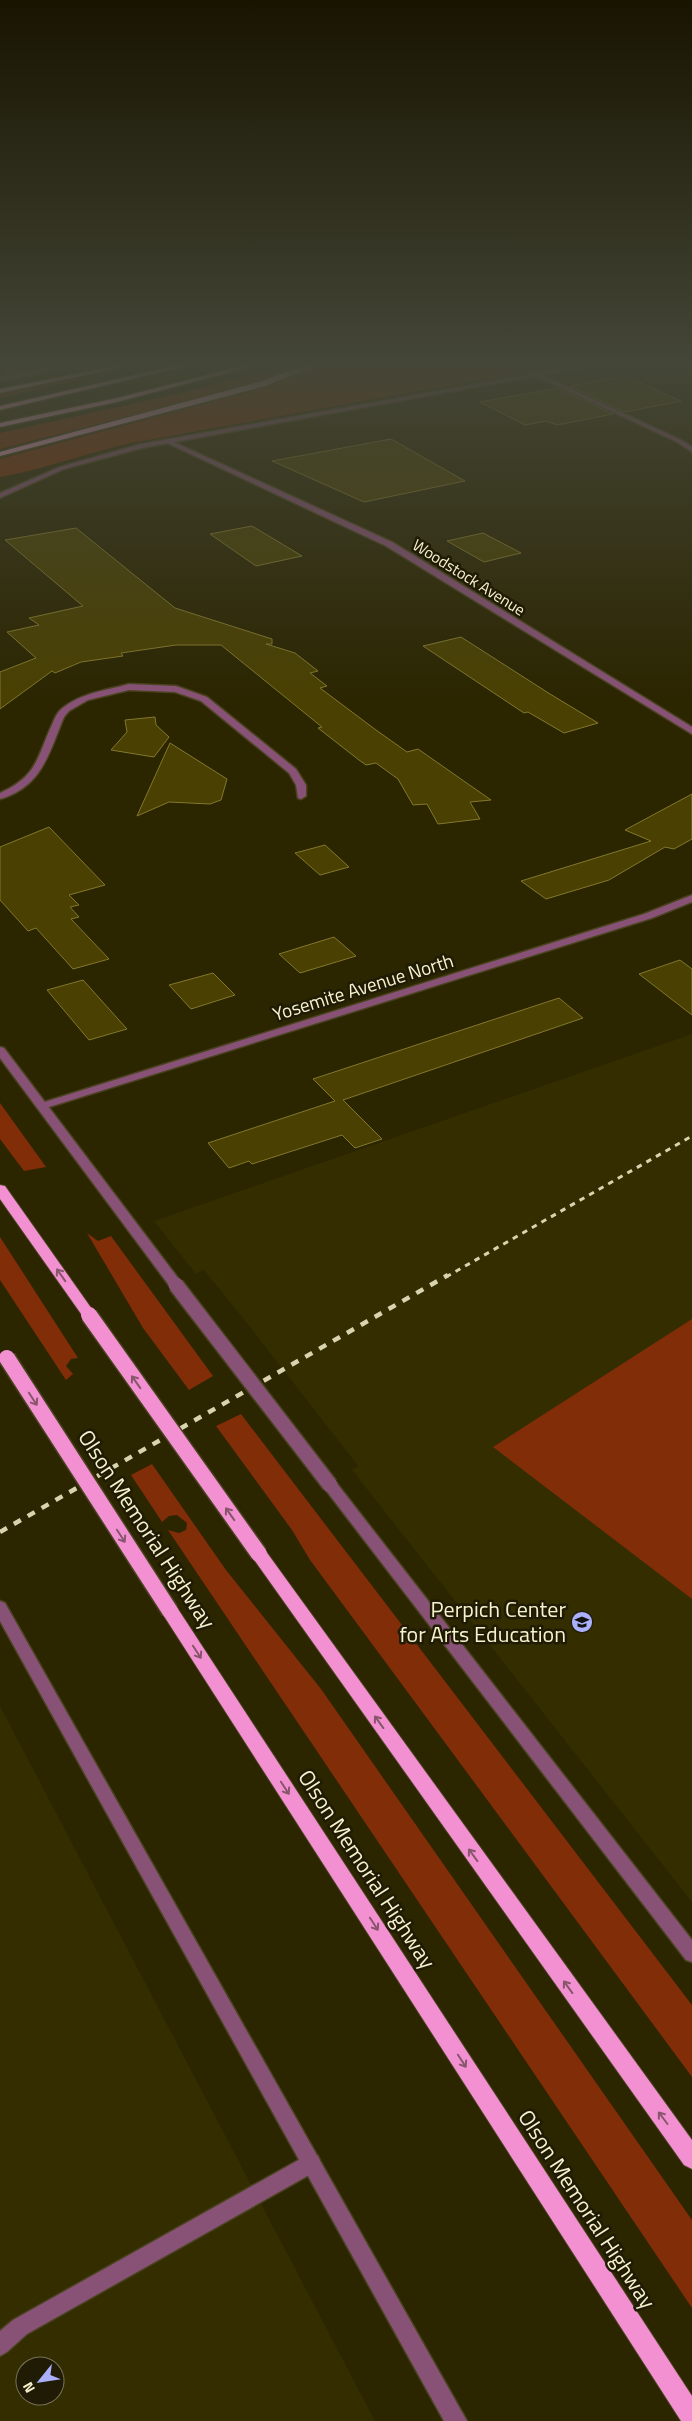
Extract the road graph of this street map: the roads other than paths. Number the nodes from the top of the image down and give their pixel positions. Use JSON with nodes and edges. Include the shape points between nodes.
{"nodes":[{"id":1,"x":48,"y":474,"type":"edge"},
{"id":2,"x":238,"y":474,"type":"edge"},
{"id":3,"x":0,"y":496,"type":"edge"},
{"id":4,"x":692,"y":731,"type":"edge"},
{"id":5,"x":0,"y":796,"type":"edge"},
{"id":6,"x":301,"y":796,"type":"dead end"},
{"id":7,"x":692,"y":898,"type":"edge"},
{"id":8,"x":0,"y":1050,"type":"edge"},
{"id":9,"x":42,"y":1106,"type":"junction"},
{"id":10,"x":0,"y":1189,"type":"edge"},
{"id":11,"x":3,"y":1353,"type":"edge"},
{"id":12,"x":0,"y":1607,"type":"edge"},
{"id":13,"x":692,"y":1954,"type":"edge"},
{"id":14,"x":692,"y":2158,"type":"edge"},
{"id":15,"x":311,"y":2163,"type":"junction"},
{"id":16,"x":0,"y":2345,"type":"edge"},
{"id":17,"x":692,"y":2417,"type":"edge"},
{"id":18,"x":456,"y":2421,"type":"edge"}],
"edges":[{"from":1,"to":3,"type":"street"},
{"from":2,"to":4,"type":"street","name":"Woodstock Avenue","via":[[389,544]]},
{"from":5,"to":6,"type":"street","via":[[21,787],[37,771],[60,716],[73,704],[96,694],[144,686],[192,693],[214,705],[293,771],[301,784]]},
{"from":7,"to":9,"type":"street","name":"Yosemite Avenue North","via":[[648,916]]},
{"from":8,"to":9,"type":"street"},
{"from":9,"to":13,"type":"street","bridge":true},
{"from":14,"to":10,"type":"highway","one_way":true,"bridge":true},
{"from":11,"to":17,"type":"highway","name":"Olson Memorial Highway","one_way":true,"bridge":true},
{"from":12,"to":15,"type":"street"},
{"from":15,"to":16,"type":"street","via":[[20,2327]]},
{"from":15,"to":18,"type":"street"}]}
